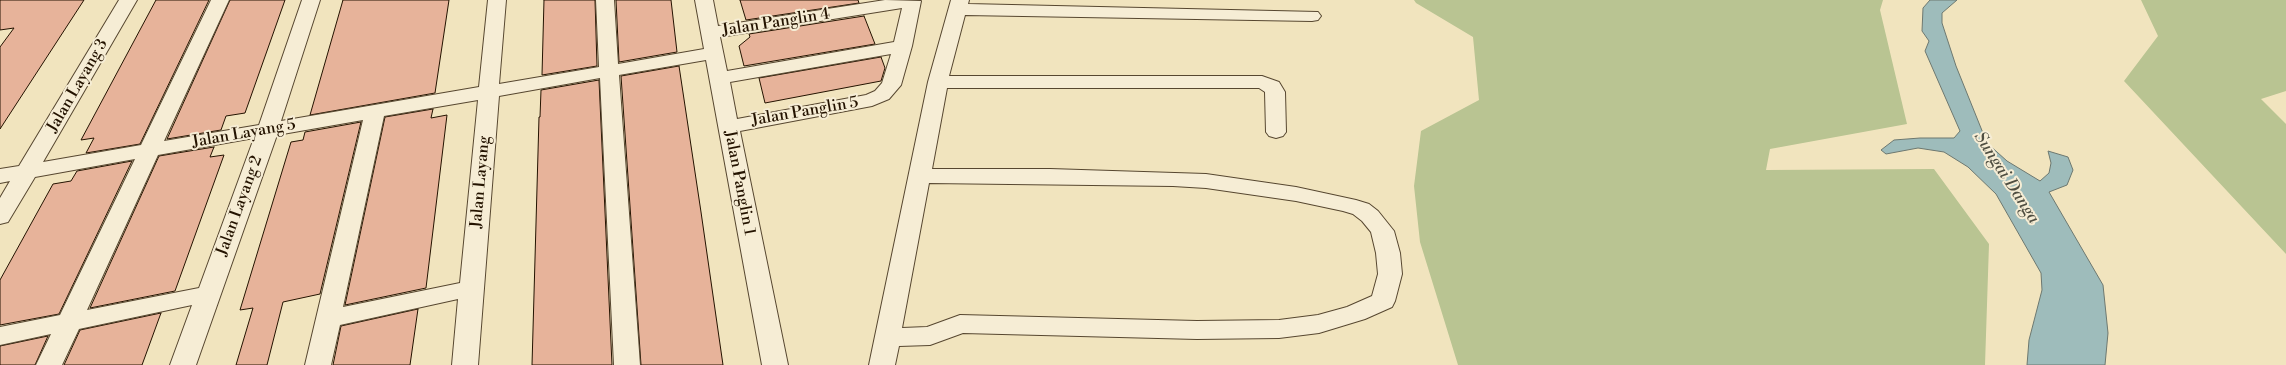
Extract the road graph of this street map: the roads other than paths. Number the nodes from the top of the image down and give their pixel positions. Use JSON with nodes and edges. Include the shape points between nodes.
{"nodes":[{"id":1,"x":128,"y":0,"type":"edge"},
{"id":2,"x":220,"y":0,"type":"edge"},
{"id":3,"x":311,"y":0,"type":"edge"},
{"id":4,"x":497,"y":0,"type":"edge"},
{"id":5,"x":605,"y":0,"type":"edge"},
{"id":6,"x":704,"y":0,"type":"edge"},
{"id":7,"x":912,"y":0,"type":"edge"},
{"id":8,"x":959,"y":4,"type":"edge"},
{"id":9,"x":1312,"y":16,"type":"dead end"},
{"id":10,"x":712,"y":43,"type":"junction"},
{"id":11,"x":903,"y":46,"type":"junction"},
{"id":12,"x":610,"y":70,"type":"junction"},
{"id":13,"x":718,"y":78,"type":"junction"},
{"id":14,"x":938,"y":82,"type":"junction"},
{"id":15,"x":488,"y":92,"type":"junction"},
{"id":16,"x":375,"y":111,"type":"junction"},
{"id":17,"x":728,"y":127,"type":"junction"},
{"id":18,"x":268,"y":130,"type":"junction"},
{"id":19,"x":1276,"y":132,"type":"dead end"},
{"id":20,"x":149,"y":150,"type":"junction"},
{"id":21,"x":27,"y":171,"type":"junction"},
{"id":22,"x":0,"y":176,"type":"edge"},
{"id":23,"x":919,"y":176,"type":"junction"},
{"id":24,"x":0,"y":217,"type":"edge"},
{"id":25,"x":472,"y":288,"type":"junction"},
{"id":26,"x":208,"y":294,"type":"junction"},
{"id":27,"x":329,"y":320,"type":"junction"},
{"id":28,"x":70,"y":322,"type":"junction"},
{"id":29,"x":0,"y":336,"type":"edge"},
{"id":30,"x":882,"y":356,"type":"edge"},
{"id":31,"x":49,"y":365,"type":"edge"},
{"id":32,"x":183,"y":365,"type":"edge"},
{"id":33,"x":318,"y":365,"type":"edge"},
{"id":34,"x":465,"y":365,"type":"edge"},
{"id":35,"x":627,"y":365,"type":"edge"},
{"id":36,"x":775,"y":365,"type":"edge"}],
"edges":[{"from":1,"to":21,"type":"street","name":"Jalan Layang 3"},
{"from":2,"to":20,"type":"street"},
{"from":3,"to":18,"type":"street","name":"Jalan Layang 2"},
{"from":4,"to":15,"type":"street","name":"Jalan Layang"},
{"from":5,"to":12,"type":"street"},
{"from":6,"to":10,"type":"street","name":"Jalan Panglin 1"},
{"from":7,"to":10,"type":"street","name":"Jalan Panglin 4"},
{"from":7,"to":11,"type":"street"},
{"from":8,"to":9,"type":"street"},
{"from":8,"to":14,"type":"street"},
{"from":10,"to":12,"type":"street","name":"Jalan Panglin 4"},
{"from":10,"to":13,"type":"street","name":"Jalan Panglin 1"},
{"from":11,"to":13,"type":"street"},
{"from":11,"to":17,"type":"street","name":"Jalan Panglin 5","via":[[891,85],[882,95],[872,100]]},
{"from":12,"to":15,"type":"street","name":"Jalan Layang 5"},
{"from":12,"to":35,"type":"street"},
{"from":13,"to":17,"type":"street","name":"Jalan Panglin 1"},
{"from":14,"to":19,"type":"street","via":[[1262,82],[1272,86],[1275,92]]},
{"from":14,"to":23,"type":"street"},
{"from":15,"to":16,"type":"street","name":"Jalan Layang 5"},
{"from":15,"to":25,"type":"street","name":"Jalan Layang"},
{"from":16,"to":18,"type":"street","name":"Jalan Layang 5"},
{"from":16,"to":27,"type":"street"},
{"from":17,"to":36,"type":"street","name":"Jalan Panglin 1"},
{"from":18,"to":20,"type":"street","name":"Jalan Layang 5"},
{"from":18,"to":26,"type":"street","name":"Jalan Layang 2"},
{"from":20,"to":21,"type":"street","name":"Jalan Layang 5"},
{"from":20,"to":28,"type":"street"},
{"from":21,"to":22,"type":"street","name":"Jalan Layang 5"},
{"from":21,"to":24,"type":"street","name":"Jalan Layang 3"},
{"from":23,"to":30,"type":"street"},
{"from":23,"to":30,"type":"street","via":[[1173,179],[1206,181],[1296,194],[1348,205],[1370,216],[1382,231],[1390,274],[1383,301],[1356,313],[1319,324],[1279,329],[1196,330],[960,324]]},
{"from":25,"to":27,"type":"street"},
{"from":25,"to":34,"type":"street","name":"Jalan Layang"},
{"from":26,"to":28,"type":"street"},
{"from":26,"to":32,"type":"street","name":"Jalan Layang 2"},
{"from":27,"to":33,"type":"street"},
{"from":28,"to":29,"type":"street"},
{"from":28,"to":31,"type":"street"}]}
